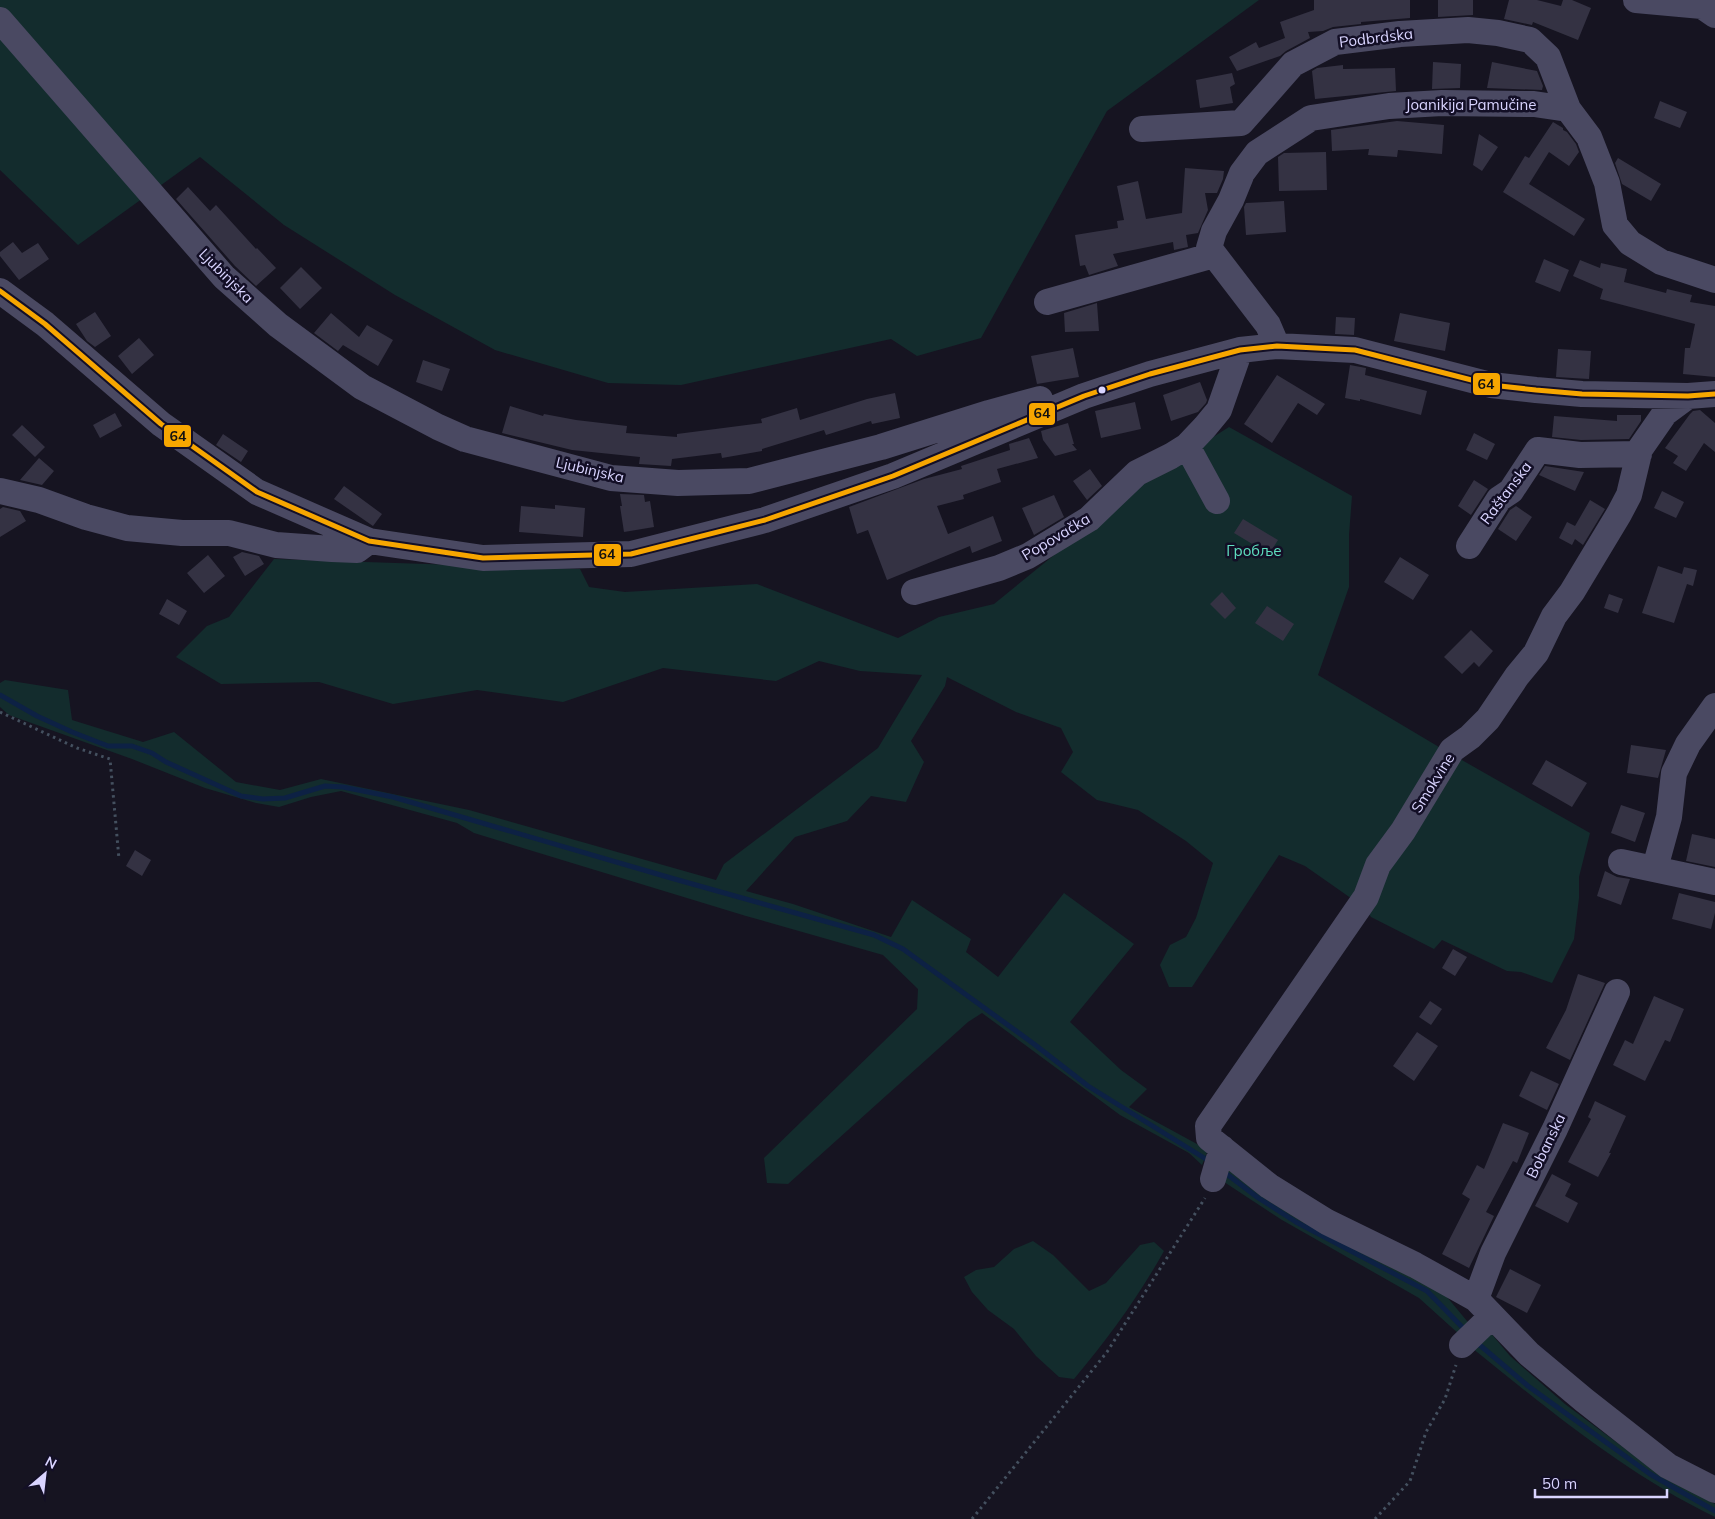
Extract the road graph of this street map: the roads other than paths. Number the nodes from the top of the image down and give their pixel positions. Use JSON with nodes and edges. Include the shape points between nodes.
{"nodes":[{"id":1,"x":1636,"y":0,"type":"edge"},
{"id":2,"x":1715,"y":15,"type":"edge"},
{"id":3,"x":0,"y":20,"type":"edge"},
{"id":4,"x":1568,"y":109,"type":"junction"},
{"id":5,"x":1142,"y":129,"type":"dead end"},
{"id":6,"x":1214,"y":255,"type":"junction"},
{"id":7,"x":1715,"y":280,"type":"edge"},
{"id":8,"x":0,"y":291,"type":"edge"},
{"id":9,"x":1047,"y":302,"type":"dead end"},
{"id":10,"x":1277,"y":346,"type":"junction"},
{"id":11,"x":1240,"y":350,"type":"junction"},
{"id":12,"x":1715,"y":394,"type":"edge"},
{"id":13,"x":1084,"y":396,"type":"junction"},
{"id":14,"x":1688,"y":396,"type":"junction"},
{"id":15,"x":1187,"y":446,"type":"junction"},
{"id":16,"x":1639,"y":454,"type":"junction"},
{"id":17,"x":0,"y":491,"type":"edge"},
{"id":18,"x":1217,"y":501,"type":"dead end"},
{"id":19,"x":369,"y":541,"type":"junction"},
{"id":20,"x":1469,"y":546,"type":"dead end"},
{"id":21,"x":914,"y":592,"type":"dead end"},
{"id":22,"x":1715,"y":706,"type":"edge"},
{"id":23,"x":1621,"y":862,"type":"dead end"},
{"id":24,"x":1655,"y":868,"type":"junction"},
{"id":25,"x":1715,"y":882,"type":"edge"},
{"id":26,"x":1617,"y":992,"type":"dead end"},
{"id":27,"x":1484,"y":1308,"type":"junction"},
{"id":28,"x":1462,"y":1345,"type":"road end"},
{"id":29,"x":1715,"y":1490,"type":"edge"}],
"edges":[{"from":1,"to":2,"type":"street","via":[[1702,6]]},
{"from":3,"to":13,"type":"street","name":"Ljubinjska","via":[[224,277],[278,325],[362,387],[465,439],[611,478],[678,484],[749,481],[881,447],[1053,396],[1076,392]]},
{"from":4,"to":5,"type":"street","name":"Podbrdska","via":[[1548,57],[1530,40],[1468,30],[1335,42],[1293,64],[1241,123]]},
{"from":4,"to":6,"type":"street","name":"Joanikija Pamučine","via":[[1534,104],[1442,103],[1388,106],[1311,118],[1258,153],[1242,172],[1214,231],[1209,248]]},
{"from":4,"to":7,"type":"street","via":[[1588,137],[1607,183],[1616,225],[1630,243],[1661,262]]},
{"from":6,"to":9,"type":"street"},
{"from":6,"to":10,"type":"street","via":[[1268,325]]},
{"from":8,"to":19,"type":"street","via":[[45,324],[161,424],[258,492]]},
{"from":10,"to":11,"type":"street"},
{"from":10,"to":14,"type":"street","via":[[1354,350],[1491,385],[1582,394]]},
{"from":11,"to":13,"type":"street"},
{"from":11,"to":15,"type":"street","name":"Popovačka","via":[[1219,410]]},
{"from":12,"to":14,"type":"street"},
{"from":13,"to":19,"type":"street","via":[[893,476],[765,520],[631,554],[483,558]]},
{"from":14,"to":16,"type":"street","name":"Smokvine","via":[[1665,413]]},
{"from":15,"to":18,"type":"street"},
{"from":15,"to":21,"type":"street","name":"Popovačka","via":[[1137,473],[1089,519],[1028,556],[1000,568]]},
{"from":16,"to":20,"type":"street","name":"Raštanska","via":[[1580,455],[1538,450],[1511,491],[1499,498]]},
{"from":16,"to":27,"type":"street","name":"Smokvine","via":[[1629,495],[1620,514],[1554,616],[1536,653],[1488,719],[1452,750],[1403,831],[1378,865],[1366,897],[1208,1126],[1219,1161],[1270,1186],[1327,1222],[1415,1265]]},
{"from":17,"to":19,"type":"street","via":[[127,528],[229,533],[276,545],[332,549],[357,550]]},
{"from":22,"to":24,"type":"street","via":[[1688,744],[1674,773],[1669,817]]},
{"from":23,"to":24,"type":"street"},
{"from":24,"to":25,"type":"street"},
{"from":26,"to":27,"type":"street","name":"Bobanska","via":[[1555,1129],[1493,1252]]},
{"from":27,"to":28,"type":"street"},
{"from":27,"to":29,"type":"street","via":[[1528,1354],[1591,1406],[1668,1466]]}]}
